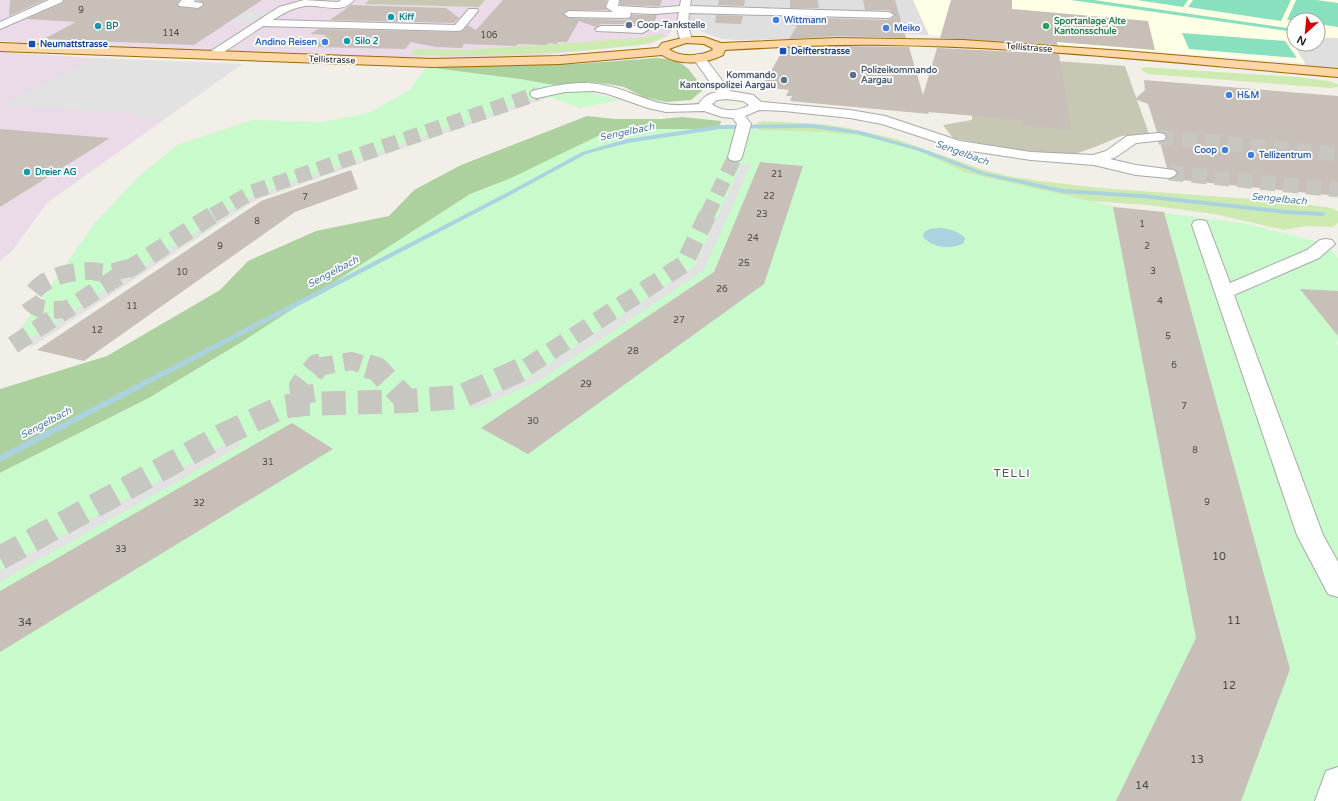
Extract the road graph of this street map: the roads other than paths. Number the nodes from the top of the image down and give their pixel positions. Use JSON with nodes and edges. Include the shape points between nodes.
{"nodes":[{"id":1,"x":58,"y":0,"type":"edge"},
{"id":2,"x":348,"y":0,"type":"edge"},
{"id":3,"x":614,"y":0,"type":"edge"},
{"id":4,"x":309,"y":2,"type":"edge"},
{"id":5,"x":13,"y":10,"type":"dead end"},
{"id":6,"x":34,"y":11,"type":"junction"},
{"id":7,"x":473,"y":11,"type":"dead end"},
{"id":8,"x":684,"y":11,"type":"edge"},
{"id":9,"x":568,"y":14,"type":"dead end"},
{"id":10,"x":889,"y":15,"type":"dead end"},
{"id":11,"x":716,"y":19,"type":"dead end"},
{"id":12,"x":261,"y":23,"type":"junction"},
{"id":13,"x":0,"y":26,"type":"edge"},
{"id":14,"x":686,"y":40,"type":"junction"},
{"id":15,"x":0,"y":47,"type":"edge"},
{"id":16,"x":719,"y":47,"type":"junction"},
{"id":17,"x":664,"y":52,"type":"junction"},
{"id":18,"x":211,"y":56,"type":"junction"},
{"id":19,"x":699,"y":58,"type":"junction"},
{"id":20,"x":1338,"y":73,"type":"edge"},
{"id":21,"x":537,"y":94,"type":"tunnel mouth"},
{"id":22,"x":726,"y":95,"type":"junction"},
{"id":23,"x":756,"y":106,"type":"junction"},
{"id":24,"x":706,"y":107,"type":"junction"},
{"id":25,"x":741,"y":123,"type":"junction"},
{"id":26,"x":1158,"y":137,"type":"tunnel mouth"},
{"id":27,"x":735,"y":157,"type":"tunnel mouth"},
{"id":28,"x":1094,"y":160,"type":"junction"},
{"id":29,"x":1169,"y":173,"type":"tunnel mouth"},
{"id":30,"x":1200,"y":225,"type":"dead end"},
{"id":31,"x":1326,"y":244,"type":"dead end"},
{"id":32,"x":1224,"y":293,"type":"junction"},
{"id":33,"x":1338,"y":587,"type":"edge"},
{"id":34,"x":1338,"y":782,"type":"edge"},
{"id":35,"x":1332,"y":801,"type":"edge"}],
"edges":[{"from":1,"to":6,"type":"street"},
{"from":2,"to":4,"type":"street","via":[[340,5]]},
{"from":3,"to":8,"type":"street","via":[[610,7],[616,10]]},
{"from":4,"to":12,"type":"street","via":[[283,9]]},
{"from":5,"to":6,"type":"street"},
{"from":6,"to":13,"type":"street"},
{"from":7,"to":12,"type":"street","via":[[458,28]]},
{"from":8,"to":9,"type":"street","via":[[645,22],[642,30],[591,22]]},
{"from":8,"to":10,"type":"street"},
{"from":8,"to":11,"type":"street"},
{"from":8,"to":14,"type":"street","via":[[682,26]]},
{"from":12,"to":18,"type":"street"},
{"from":14,"to":16,"type":"main road","via":[[704,41]]},
{"from":14,"to":17,"type":"main road","via":[[666,45]]},
{"from":15,"to":18,"type":"main road","name":"Tellistrasse"},
{"from":16,"to":19,"type":"main road","via":[[716,54]]},
{"from":16,"to":20,"type":"main road","name":"Tellistrasse","via":[[841,42],[992,45]]},
{"from":17,"to":18,"type":"main road","name":"Tellistrasse","via":[[486,63]]},
{"from":17,"to":19,"type":"main road","via":[[677,57]]},
{"from":19,"to":22,"type":"street"},
{"from":21,"to":24,"type":"street","via":[[566,87],[599,88],[667,108]]},
{"from":22,"to":23,"type":"street","via":[[748,98]]},
{"from":22,"to":24,"type":"street","via":[[709,99]]},
{"from":23,"to":25,"type":"street"},
{"from":23,"to":28,"type":"street","via":[[850,114],[885,120],[958,145],[1031,156]]},
{"from":24,"to":25,"type":"street"},
{"from":25,"to":27,"type":"street"},
{"from":26,"to":28,"type":"street","via":[[1132,139],[1110,154]]},
{"from":28,"to":29,"type":"street","via":[[1136,170]]},
{"from":30,"to":32,"type":"street"},
{"from":31,"to":32,"type":"street","via":[[1313,254]]},
{"from":32,"to":33,"type":"street","via":[[1310,535]]},
{"from":34,"to":35,"type":"street"}]}
